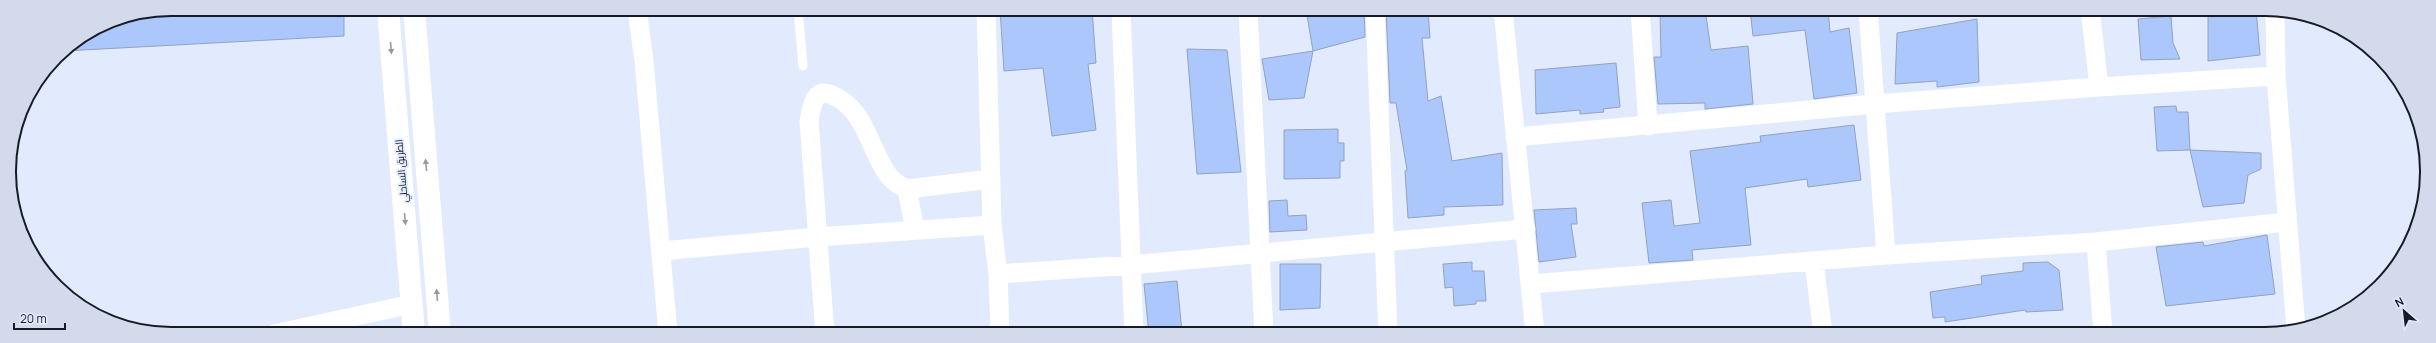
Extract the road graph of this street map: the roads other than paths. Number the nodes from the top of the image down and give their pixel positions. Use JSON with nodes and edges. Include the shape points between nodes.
{"nodes":[{"id":1,"x":389,"y":16,"type":"edge"},
{"id":2,"x":415,"y":16,"type":"edge"},
{"id":3,"x":638,"y":16,"type":"edge"},
{"id":4,"x":799,"y":16,"type":"edge"},
{"id":5,"x":986,"y":16,"type":"edge"},
{"id":6,"x":1121,"y":16,"type":"edge"},
{"id":7,"x":1248,"y":16,"type":"edge"},
{"id":8,"x":1374,"y":16,"type":"edge"},
{"id":9,"x":1505,"y":16,"type":"edge"},
{"id":10,"x":1640,"y":16,"type":"edge"},
{"id":11,"x":1868,"y":16,"type":"edge"},
{"id":12,"x":2091,"y":16,"type":"edge"},
{"id":13,"x":2275,"y":16,"type":"edge"},
{"id":14,"x":803,"y":66,"type":"dead end"},
{"id":15,"x":2276,"y":76,"type":"junction"},
{"id":16,"x":2099,"y":87,"type":"junction"},
{"id":17,"x":1874,"y":104,"type":"junction"},
{"id":18,"x":1648,"y":126,"type":"junction"},
{"id":19,"x":1515,"y":137,"type":"junction"},
{"id":20,"x":991,"y":179,"type":"junction"},
{"id":21,"x":907,"y":188,"type":"junction"},
{"id":22,"x":2287,"y":222,"type":"junction"},
{"id":23,"x":992,"y":225,"type":"junction"},
{"id":24,"x":1526,"y":229,"type":"junction"},
{"id":25,"x":915,"y":230,"type":"junction"},
{"id":26,"x":817,"y":237,"type":"junction"},
{"id":27,"x":1384,"y":242,"type":"junction"},
{"id":28,"x":2096,"y":242,"type":"junction"},
{"id":29,"x":661,"y":251,"type":"junction"},
{"id":30,"x":1261,"y":252,"type":"junction"},
{"id":31,"x":1886,"y":255,"type":"junction"},
{"id":32,"x":1814,"y":262,"type":"junction"},
{"id":33,"x":1131,"y":265,"type":"junction"},
{"id":34,"x":998,"y":274,"type":"junction"},
{"id":35,"x":1531,"y":284,"type":"junction"},
{"id":36,"x":412,"y":304,"type":"junction"},
{"id":37,"x":2296,"y":324,"type":"edge"},
{"id":38,"x":306,"y":327,"type":"edge"},
{"id":39,"x":414,"y":327,"type":"edge"},
{"id":40,"x":439,"y":327,"type":"edge"},
{"id":41,"x":667,"y":327,"type":"edge"},
{"id":42,"x":824,"y":327,"type":"edge"},
{"id":43,"x":1000,"y":327,"type":"edge"},
{"id":44,"x":1134,"y":327,"type":"edge"},
{"id":45,"x":1264,"y":327,"type":"edge"},
{"id":46,"x":1388,"y":327,"type":"edge"},
{"id":47,"x":1534,"y":327,"type":"edge"},
{"id":48,"x":1822,"y":327,"type":"edge"},
{"id":49,"x":2102,"y":327,"type":"edge"}],
"edges":[{"from":1,"to":36,"type":"highway","name":"الطريق الساحلي","one_way":true},
{"from":40,"to":2,"type":"highway","one_way":true},
{"from":3,"to":29,"type":"street"},
{"from":4,"to":14,"type":"lane"},
{"from":5,"to":20,"type":"street"},
{"from":6,"to":33,"type":"street"},
{"from":7,"to":30,"type":"street"},
{"from":8,"to":27,"type":"street"},
{"from":9,"to":19,"type":"street"},
{"from":10,"to":18,"type":"street"},
{"from":11,"to":17,"type":"street"},
{"from":12,"to":16,"type":"street"},
{"from":13,"to":15,"type":"street"},
{"from":15,"to":16,"type":"street"},
{"from":15,"to":22,"type":"street"},
{"from":16,"to":17,"type":"street"},
{"from":17,"to":18,"type":"street"},
{"from":17,"to":31,"type":"street"},
{"from":18,"to":19,"type":"street"},
{"from":19,"to":24,"type":"street"},
{"from":20,"to":21,"type":"street"},
{"from":20,"to":23,"type":"street"},
{"from":21,"to":25,"type":"street"},
{"from":21,"to":26,"type":"street","via":[[895,184],[885,171],[859,118],[838,98],[825,92],[819,94],[814,99],[809,121]]},
{"from":22,"to":28,"type":"street"},
{"from":22,"to":37,"type":"street"},
{"from":23,"to":25,"type":"street"},
{"from":23,"to":34,"type":"street"},
{"from":24,"to":27,"type":"street"},
{"from":24,"to":35,"type":"street"},
{"from":25,"to":26,"type":"street"},
{"from":26,"to":29,"type":"street"},
{"from":26,"to":42,"type":"street"},
{"from":27,"to":30,"type":"street"},
{"from":27,"to":46,"type":"street"},
{"from":28,"to":31,"type":"street"},
{"from":28,"to":49,"type":"street"},
{"from":29,"to":41,"type":"street"},
{"from":30,"to":33,"type":"street"},
{"from":30,"to":45,"type":"street"},
{"from":31,"to":32,"type":"street"},
{"from":32,"to":35,"type":"street"},
{"from":32,"to":48,"type":"street"},
{"from":33,"to":34,"type":"street"},
{"from":33,"to":44,"type":"street"},
{"from":34,"to":43,"type":"street"},
{"from":35,"to":47,"type":"street"},
{"from":36,"to":38,"type":"street"},
{"from":36,"to":39,"type":"highway","name":"الطريق الساحلي"}]}
